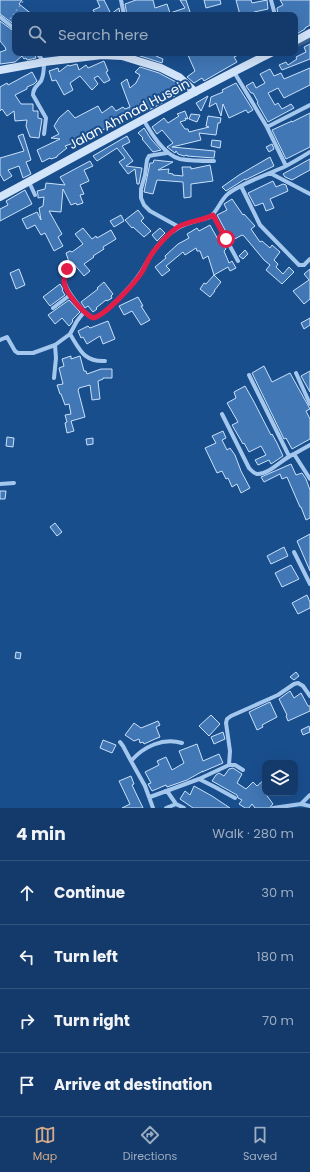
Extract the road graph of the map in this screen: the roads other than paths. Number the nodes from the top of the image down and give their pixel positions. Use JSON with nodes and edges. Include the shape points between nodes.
{"nodes":[{"id":1,"x":121,"y":0,"type":"edge"},
{"id":2,"x":271,"y":0,"type":"edge"},
{"id":3,"x":123,"y":12,"type":"edge"},
{"id":4,"x":274,"y":12,"type":"edge"},
{"id":5,"x":0,"y":17,"type":"edge"},
{"id":6,"x":12,"y":27,"type":"edge"},
{"id":7,"x":310,"y":33,"type":"edge"},
{"id":8,"x":298,"y":39,"type":"edge"},
{"id":9,"x":39,"y":56,"type":"edge"},
{"id":10,"x":94,"y":56,"type":"edge"},
{"id":11,"x":128,"y":56,"type":"edge"},
{"id":12,"x":265,"y":56,"type":"edge"},
{"id":13,"x":44,"y":62,"type":"junction"},
{"id":14,"x":0,"y":70,"type":"edge"},
{"id":15,"x":234,"y":71,"type":"junction"},
{"id":16,"x":195,"y":92,"type":"junction"},
{"id":17,"x":310,"y":105,"type":"edge"},
{"id":18,"x":143,"y":119,"type":"junction"},
{"id":19,"x":267,"y":127,"type":"junction"},
{"id":20,"x":44,"y":134,"type":"dead end"},
{"id":21,"x":310,"y":152,"type":"edge"},
{"id":22,"x":168,"y":153,"type":"junction"},
{"id":23,"x":214,"y":161,"type":"dead end"},
{"id":24,"x":286,"y":166,"type":"junction"},
{"id":25,"x":270,"y":173,"type":"junction"},
{"id":26,"x":29,"y":182,"type":"junction"},
{"id":27,"x":241,"y":186,"type":"junction"},
{"id":28,"x":35,"y":194,"type":"dead end"},
{"id":29,"x":310,"y":194,"type":"edge"},
{"id":30,"x":0,"y":198,"type":"edge"},
{"id":31,"x":213,"y":215,"type":"junction"},
{"id":32,"x":178,"y":227,"type":"junction"},
{"id":33,"x":310,"y":259,"type":"edge"},
{"id":34,"x":238,"y":261,"type":"dead end"},
{"id":35,"x":67,"y":269,"type":"dead end"},
{"id":36,"x":70,"y":295,"type":"junction"},
{"id":37,"x":53,"y":308,"type":"dead end"},
{"id":38,"x":84,"y":312,"type":"junction"},
{"id":39,"x":70,"y":334,"type":"junction"},
{"id":40,"x":0,"y":340,"type":"edge"},
{"id":41,"x":55,"y":345,"type":"junction"},
{"id":42,"x":105,"y":361,"type":"dead end"},
{"id":43,"x":296,"y":373,"type":"dead end"},
{"id":44,"x":250,"y":375,"type":"dead end"},
{"id":45,"x":54,"y":378,"type":"dead end"},
{"id":46,"x":309,"y":402,"type":"edge"},
{"id":47,"x":222,"y":414,"type":"dead end"},
{"id":48,"x":310,"y":445,"type":"edge"},
{"id":49,"x":294,"y":454,"type":"junction"},
{"id":50,"x":289,"y":456,"type":"junction"},
{"id":51,"x":310,"y":479,"type":"edge"},
{"id":52,"x":14,"y":483,"type":"dead end"},
{"id":53,"x":0,"y":484,"type":"edge"},
{"id":54,"x":294,"y":552,"type":"dead end"},
{"id":55,"x":310,"y":584,"type":"edge"},
{"id":56,"x":310,"y":696,"type":"edge"},
{"id":57,"x":120,"y":742,"type":"dead end"},
{"id":58,"x":182,"y":743,"type":"dead end"},
{"id":59,"x":131,"y":761,"type":"junction"},
{"id":60,"x":228,"y":765,"type":"junction"},
{"id":61,"x":242,"y":770,"type":"dead end"},
{"id":62,"x":199,"y":779,"type":"junction"},
{"id":63,"x":167,"y":791,"type":"junction"},
{"id":64,"x":310,"y":795,"type":"edge"},
{"id":65,"x":150,"y":797,"type":"junction"},
{"id":66,"x":235,"y":798,"type":"dead end"},
{"id":67,"x":176,"y":804,"type":"junction"},
{"id":68,"x":301,"y":804,"type":"junction"},
{"id":69,"x":310,"y":806,"type":"edge"},
{"id":70,"x":153,"y":808,"type":"edge"},
{"id":71,"x":166,"y":808,"type":"edge"},
{"id":72,"x":184,"y":808,"type":"edge"},
{"id":73,"x":273,"y":808,"type":"edge"}],
"edges":[{"from":1,"to":3,"type":"street"},
{"from":2,"to":4,"type":"street"},
{"from":5,"to":6,"type":"street"},
{"from":7,"to":8,"type":"main road"},
{"from":9,"to":13,"type":"street"},
{"from":10,"to":13,"type":"main road"},
{"from":11,"to":16,"type":"main road","via":[[179,77]]},
{"from":12,"to":15,"type":"main road","name":"Jalan Ahmad Husein"},
{"from":13,"to":14,"type":"main road"},
{"from":13,"to":20,"type":"street","via":[[43,77],[34,88],[33,95],[46,118]]},
{"from":15,"to":16,"type":"main road","name":"Jalan Ahmad Husein"},
{"from":15,"to":19,"type":"street"},
{"from":16,"to":18,"type":"main road","name":"Jalan Ahmad Husein"},
{"from":17,"to":19,"type":"street"},
{"from":18,"to":22,"type":"street"},
{"from":18,"to":26,"type":"main road","name":"Jalan Ahmad Husein"},
{"from":19,"to":24,"type":"street"},
{"from":21,"to":24,"type":"street"},
{"from":22,"to":23,"type":"street","via":[[181,159]]},
{"from":22,"to":32,"type":"street","via":[[149,156],[141,198],[150,212]]},
{"from":24,"to":25,"type":"street"},
{"from":25,"to":27,"type":"street"},
{"from":25,"to":29,"type":"street"},
{"from":26,"to":28,"type":"street"},
{"from":26,"to":30,"type":"main road","name":"Jalan Ahmad Husein"},
{"from":27,"to":31,"type":"street","via":[[223,199]]},
{"from":27,"to":33,"type":"street","via":[[263,229],[299,265],[304,265]]},
{"from":31,"to":32,"type":"street"},
{"from":31,"to":34,"type":"street"},
{"from":32,"to":38,"type":"street","via":[[151,254],[136,281],[109,308],[93,318]]},
{"from":35,"to":36,"type":"street","via":[[64,279]]},
{"from":36,"to":37,"type":"street"},
{"from":36,"to":38,"type":"street"},
{"from":38,"to":39,"type":"street"},
{"from":39,"to":41,"type":"street"},
{"from":39,"to":42,"type":"street","via":[[88,358]]},
{"from":40,"to":41,"type":"street","via":[[7,337],[16,352],[21,354],[33,354]]},
{"from":41,"to":45,"type":"street"},
{"from":43,"to":46,"type":"street"},
{"from":44,"to":50,"type":"street"},
{"from":47,"to":50,"type":"street","via":[[253,472],[265,472]]},
{"from":48,"to":49,"type":"street"},
{"from":49,"to":50,"type":"street"},
{"from":49,"to":51,"type":"street"},
{"from":52,"to":53,"type":"street"},
{"from":54,"to":55,"type":"street"},
{"from":56,"to":60,"type":"street","via":[[303,686],[294,684],[278,695],[227,719],[230,751]]},
{"from":57,"to":59,"type":"street"},
{"from":58,"to":59,"type":"street","via":[[172,741],[153,745]]},
{"from":59,"to":65,"type":"street"},
{"from":60,"to":61,"type":"street","via":[[236,765]]},
{"from":60,"to":62,"type":"street"},
{"from":62,"to":63,"type":"street"},
{"from":62,"to":66,"type":"street"},
{"from":63,"to":65,"type":"street"},
{"from":63,"to":67,"type":"street"},
{"from":64,"to":68,"type":"street"},
{"from":65,"to":70,"type":"street"},
{"from":67,"to":71,"type":"street"},
{"from":67,"to":72,"type":"street"},
{"from":68,"to":69,"type":"street"},
{"from":68,"to":73,"type":"street"}]}
